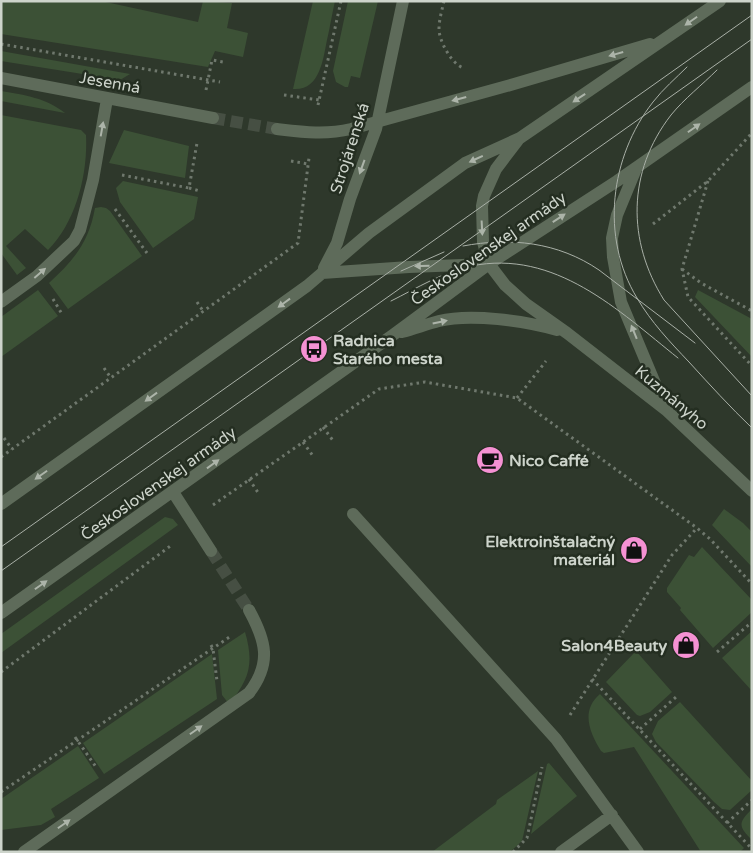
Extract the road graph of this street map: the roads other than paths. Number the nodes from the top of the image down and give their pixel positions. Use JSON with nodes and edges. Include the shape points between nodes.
{"nodes":[{"id":1,"x":403,"y":1,"type":"edge"},
{"id":2,"x":720,"y":1,"type":"edge"},
{"id":3,"x":662,"y":41,"type":"junction"},
{"id":4,"x":1,"y":78,"type":"edge"},
{"id":5,"x":752,"y":87,"type":"edge"},
{"id":6,"x":107,"y":98,"type":"junction"},
{"id":7,"x":207,"y":117,"type":"tunnel mouth"},
{"id":8,"x":378,"y":121,"type":"junction"},
{"id":9,"x":277,"y":129,"type":"tunnel mouth"},
{"id":10,"x":520,"y":138,"type":"junction"},
{"id":11,"x":636,"y":168,"type":"junction"},
{"id":12,"x":488,"y":264,"type":"junction"},
{"id":13,"x":322,"y":273,"type":"junction"},
{"id":14,"x":1,"y":302,"type":"edge"},
{"id":15,"x":567,"y":333,"type":"junction"},
{"id":16,"x":393,"y":335,"type":"junction"},
{"id":17,"x":666,"y":410,"type":"junction"},
{"id":18,"x":752,"y":491,"type":"edge"},
{"id":19,"x":173,"y":492,"type":"junction"},
{"id":20,"x":1,"y":504,"type":"edge"},
{"id":21,"x":353,"y":514,"type":"dead end"},
{"id":22,"x":211,"y":551,"type":"tunnel mouth"},
{"id":23,"x":1,"y":613,"type":"edge"},
{"id":24,"x":252,"y":615,"type":"tunnel mouth"},
{"id":25,"x":612,"y":815,"type":"junction"},
{"id":26,"x":24,"y":852,"type":"edge"},
{"id":27,"x":561,"y":852,"type":"edge"},
{"id":28,"x":638,"y":852,"type":"edge"}],
"edges":[{"from":1,"to":8,"type":"street","name":"Strojárenská"},
{"from":2,"to":3,"type":"street","one_way":true},
{"from":3,"to":8,"type":"street","one_way":true},
{"from":3,"to":10,"type":"street","one_way":true},
{"from":4,"to":6,"type":"street","name":"Jesenná"},
{"from":11,"to":5,"type":"street","name":"Československej armády","one_way":true},
{"from":6,"to":7,"type":"street","name":"Jesenná"},
{"from":14,"to":6,"type":"street","one_way":true,"via":[[37,276],[74,241],[80,230],[93,180]]},
{"from":8,"to":9,"type":"street","via":[[334,133],[312,134]]},
{"from":8,"to":13,"type":"street","name":"Strojárenská","one_way":true,"via":[[337,243]]},
{"from":10,"to":12,"type":"street","name":"Kuzmányho","one_way":true,"via":[[496,169],[484,196],[483,242]]},
{"from":10,"to":13,"type":"street","one_way":true,"via":[[466,163],[369,233]]},
{"from":12,"to":11,"type":"street","name":"Československej armády","one_way":true},
{"from":17,"to":11,"type":"street","one_way":true,"via":[[621,302],[613,257],[612,238],[617,216]]},
{"from":12,"to":13,"type":"street","one_way":true},
{"from":12,"to":15,"type":"street","name":"Kuzmányho","via":[[526,304]]},
{"from":12,"to":16,"type":"street","name":"Československej armády"},
{"from":13,"to":20,"type":"street","one_way":true},
{"from":16,"to":15,"type":"street","name":"Kuzmányho","one_way":true,"via":[[441,320],[464,319],[512,320]]},
{"from":15,"to":17,"type":"street","name":"Kuzmányho"},
{"from":19,"to":16,"type":"street","name":"Československej armády","one_way":true},
{"from":17,"to":18,"type":"street","name":"Kuzmányho"},
{"from":19,"to":22,"type":"street"},
{"from":23,"to":19,"type":"street","name":"Československej armády","one_way":true},
{"from":21,"to":25,"type":"street","via":[[556,739]]},
{"from":26,"to":24,"type":"street","one_way":true,"via":[[250,693],[264,669],[265,659],[265,648]]},
{"from":25,"to":27,"type":"street"},
{"from":25,"to":28,"type":"street"}]}
